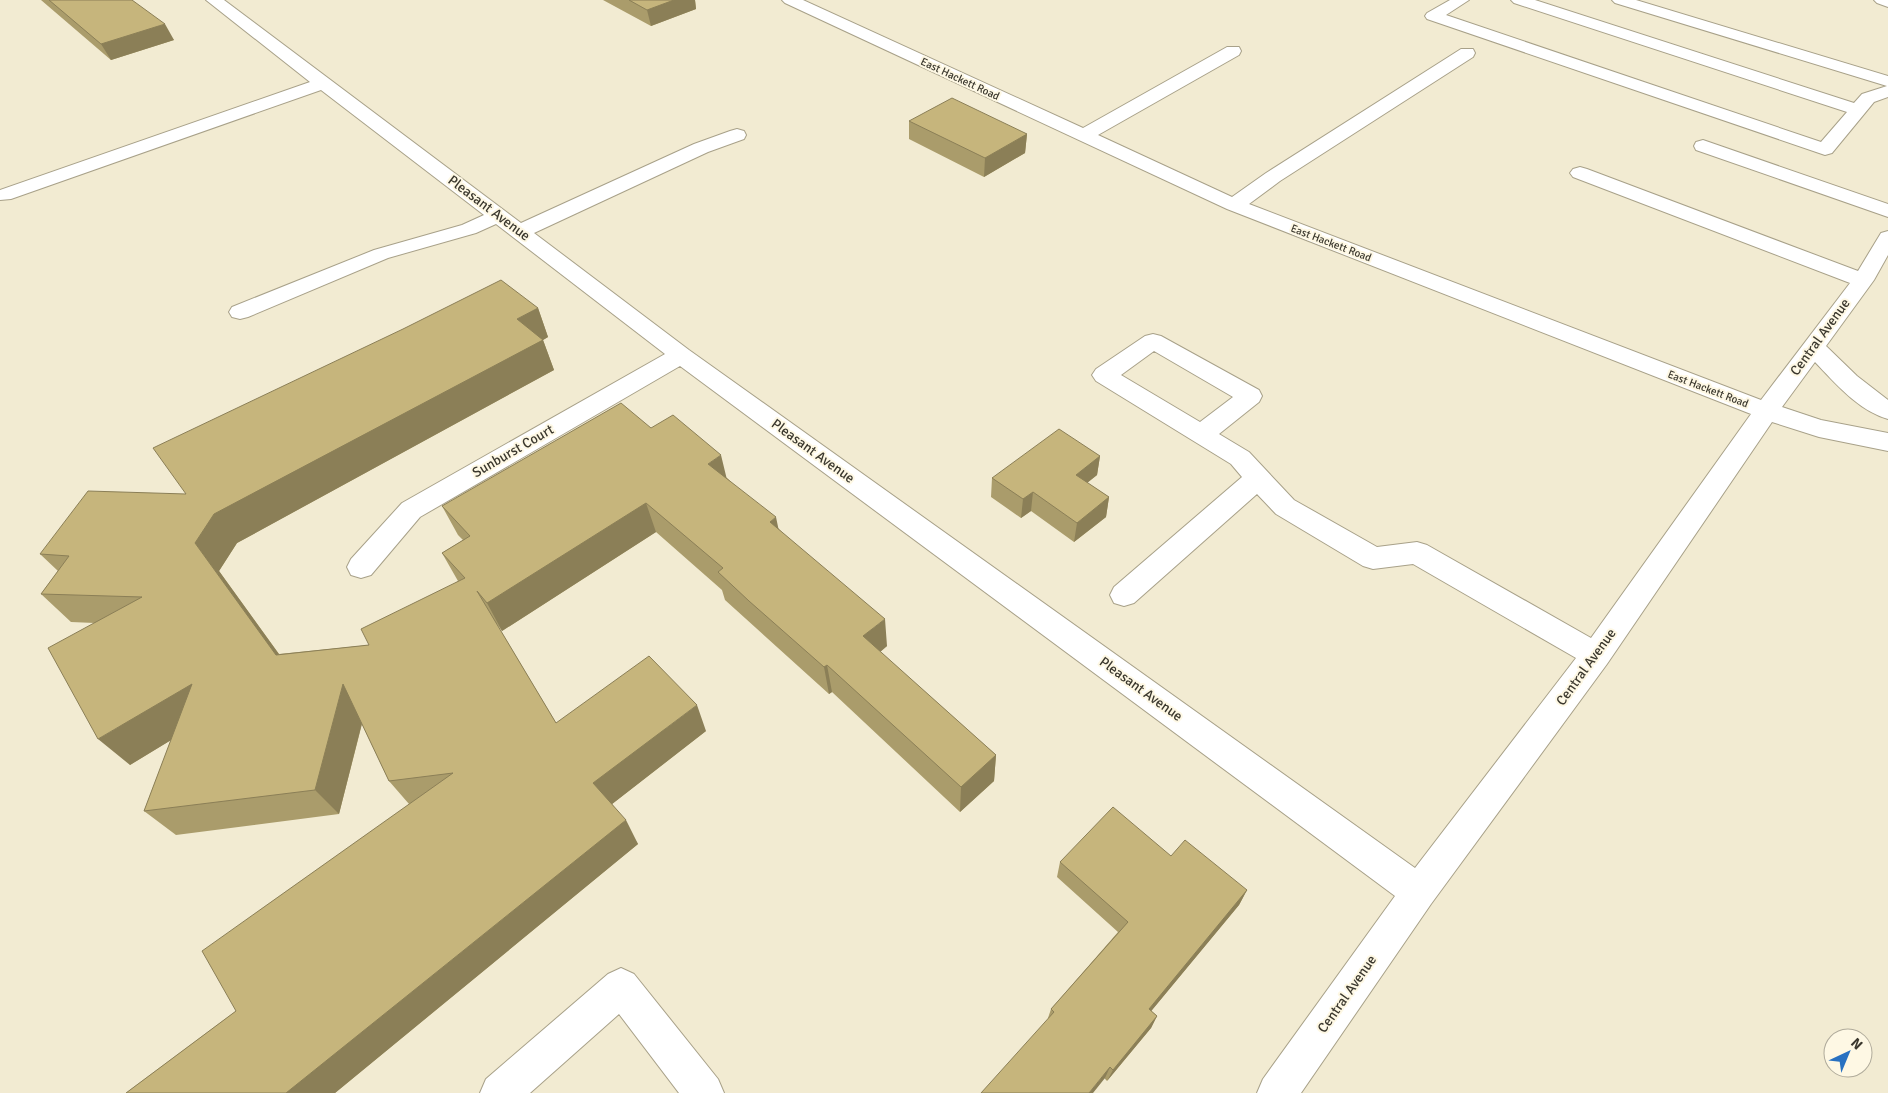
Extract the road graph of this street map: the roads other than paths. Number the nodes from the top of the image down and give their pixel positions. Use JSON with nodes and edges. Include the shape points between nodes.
{"nodes":[{"id":1,"x":214,"y":0,"type":"edge"},
{"id":2,"x":790,"y":0,"type":"edge"},
{"id":3,"x":1461,"y":0,"type":"edge"},
{"id":4,"x":1519,"y":0,"type":"edge"},
{"id":5,"x":1559,"y":0,"type":"edge"},
{"id":6,"x":1620,"y":0,"type":"edge"},
{"id":7,"x":1882,"y":0,"type":"edge"},
{"id":8,"x":1888,"y":2,"type":"edge"},
{"id":9,"x":1233,"y":51,"type":"dead end"},
{"id":10,"x":1467,"y":53,"type":"dead end"},
{"id":11,"x":1888,"y":82,"type":"edge"},
{"id":12,"x":323,"y":83,"type":"junction"},
{"id":13,"x":1888,"y":91,"type":"edge"},
{"id":14,"x":1863,"y":104,"type":"junction"},
{"id":15,"x":1888,"y":105,"type":"edge"},
{"id":16,"x":737,"y":134,"type":"dead end"},
{"id":17,"x":1083,"y":136,"type":"junction"},
{"id":18,"x":1703,"y":146,"type":"dead end"},
{"id":19,"x":1580,"y":173,"type":"dead end"},
{"id":20,"x":4,"y":195,"type":"dead end"},
{"id":21,"x":1234,"y":205,"type":"junction"},
{"id":22,"x":1888,"y":210,"type":"edge"},
{"id":23,"x":498,"y":216,"type":"junction"},
{"id":24,"x":519,"y":232,"type":"junction"},
{"id":25,"x":1888,"y":237,"type":"edge"},
{"id":26,"x":1863,"y":280,"type":"junction"},
{"id":27,"x":240,"y":312,"type":"dead end"},
{"id":28,"x":1814,"y":347,"type":"junction"},
{"id":29,"x":681,"y":354,"type":"junction"},
{"id":30,"x":1766,"y":411,"type":"junction"},
{"id":31,"x":1888,"y":411,"type":"edge"},
{"id":32,"x":1202,"y":434,"type":"junction"},
{"id":33,"x":1888,"y":442,"type":"edge"},
{"id":34,"x":1258,"y":478,"type":"junction"},
{"id":35,"x":361,"y":567,"type":"dead end"},
{"id":36,"x":1124,"y":595,"type":"dead end"},
{"id":37,"x":1596,"y":655,"type":"junction"},
{"id":38,"x":1419,"y":892,"type":"junction"},
{"id":39,"x":500,"y":1093,"type":"edge"},
{"id":40,"x":704,"y":1093,"type":"edge"},
{"id":41,"x":1277,"y":1093,"type":"edge"}],
"edges":[{"from":1,"to":12,"type":"street","name":"Pleasant Avenue"},
{"from":2,"to":17,"type":"street","name":"East Hackett Road"},
{"from":3,"to":14,"type":"street","via":[[1433,16],[1825,149]]},
{"from":4,"to":14,"type":"street"},
{"from":5,"to":14,"type":"street"},
{"from":6,"to":11,"type":"street"},
{"from":7,"to":8,"type":"street"},
{"from":9,"to":17,"type":"street"},
{"from":10,"to":21,"type":"street"},
{"from":12,"to":20,"type":"street"},
{"from":12,"to":23,"type":"street","name":"Pleasant Avenue"},
{"from":13,"to":14,"type":"street"},
{"from":14,"to":15,"type":"street"},
{"from":16,"to":24,"type":"street"},
{"from":17,"to":21,"type":"street","name":"East Hackett Road"},
{"from":18,"to":22,"type":"street"},
{"from":19,"to":26,"type":"street"},
{"from":21,"to":30,"type":"street","name":"East Hackett Road"},
{"from":23,"to":24,"type":"street","name":"Pleasant Avenue"},
{"from":23,"to":27,"type":"street","via":[[469,229],[381,254]]},
{"from":24,"to":29,"type":"street","name":"Pleasant Avenue"},
{"from":25,"to":26,"type":"street","name":"Central Avenue"},
{"from":26,"to":28,"type":"street","name":"Central Avenue"},
{"from":28,"to":30,"type":"street","name":"Central Avenue"},
{"from":28,"to":31,"type":"street","via":[[1854,386]]},
{"from":29,"to":35,"type":"street","name":"Sunburst Court","via":[[411,510]]},
{"from":29,"to":38,"type":"street","name":"Pleasant Avenue"},
{"from":30,"to":33,"type":"street","name":"East Hackett Road","via":[[1819,428]]},
{"from":30,"to":37,"type":"street","name":"Central Avenue"},
{"from":32,"to":32,"type":"street","via":[[1186,424],[1104,375],[1152,341],[1250,396]]},
{"from":32,"to":34,"type":"street","via":[[1240,458]]},
{"from":34,"to":36,"type":"street"},
{"from":34,"to":37,"type":"street","via":[[1285,507],[1374,558],[1417,553]]},
{"from":37,"to":38,"type":"street","name":"Central Avenue"},
{"from":38,"to":41,"type":"street","name":"Central Avenue"},
{"from":39,"to":40,"type":"street","via":[[621,987]]}]}
